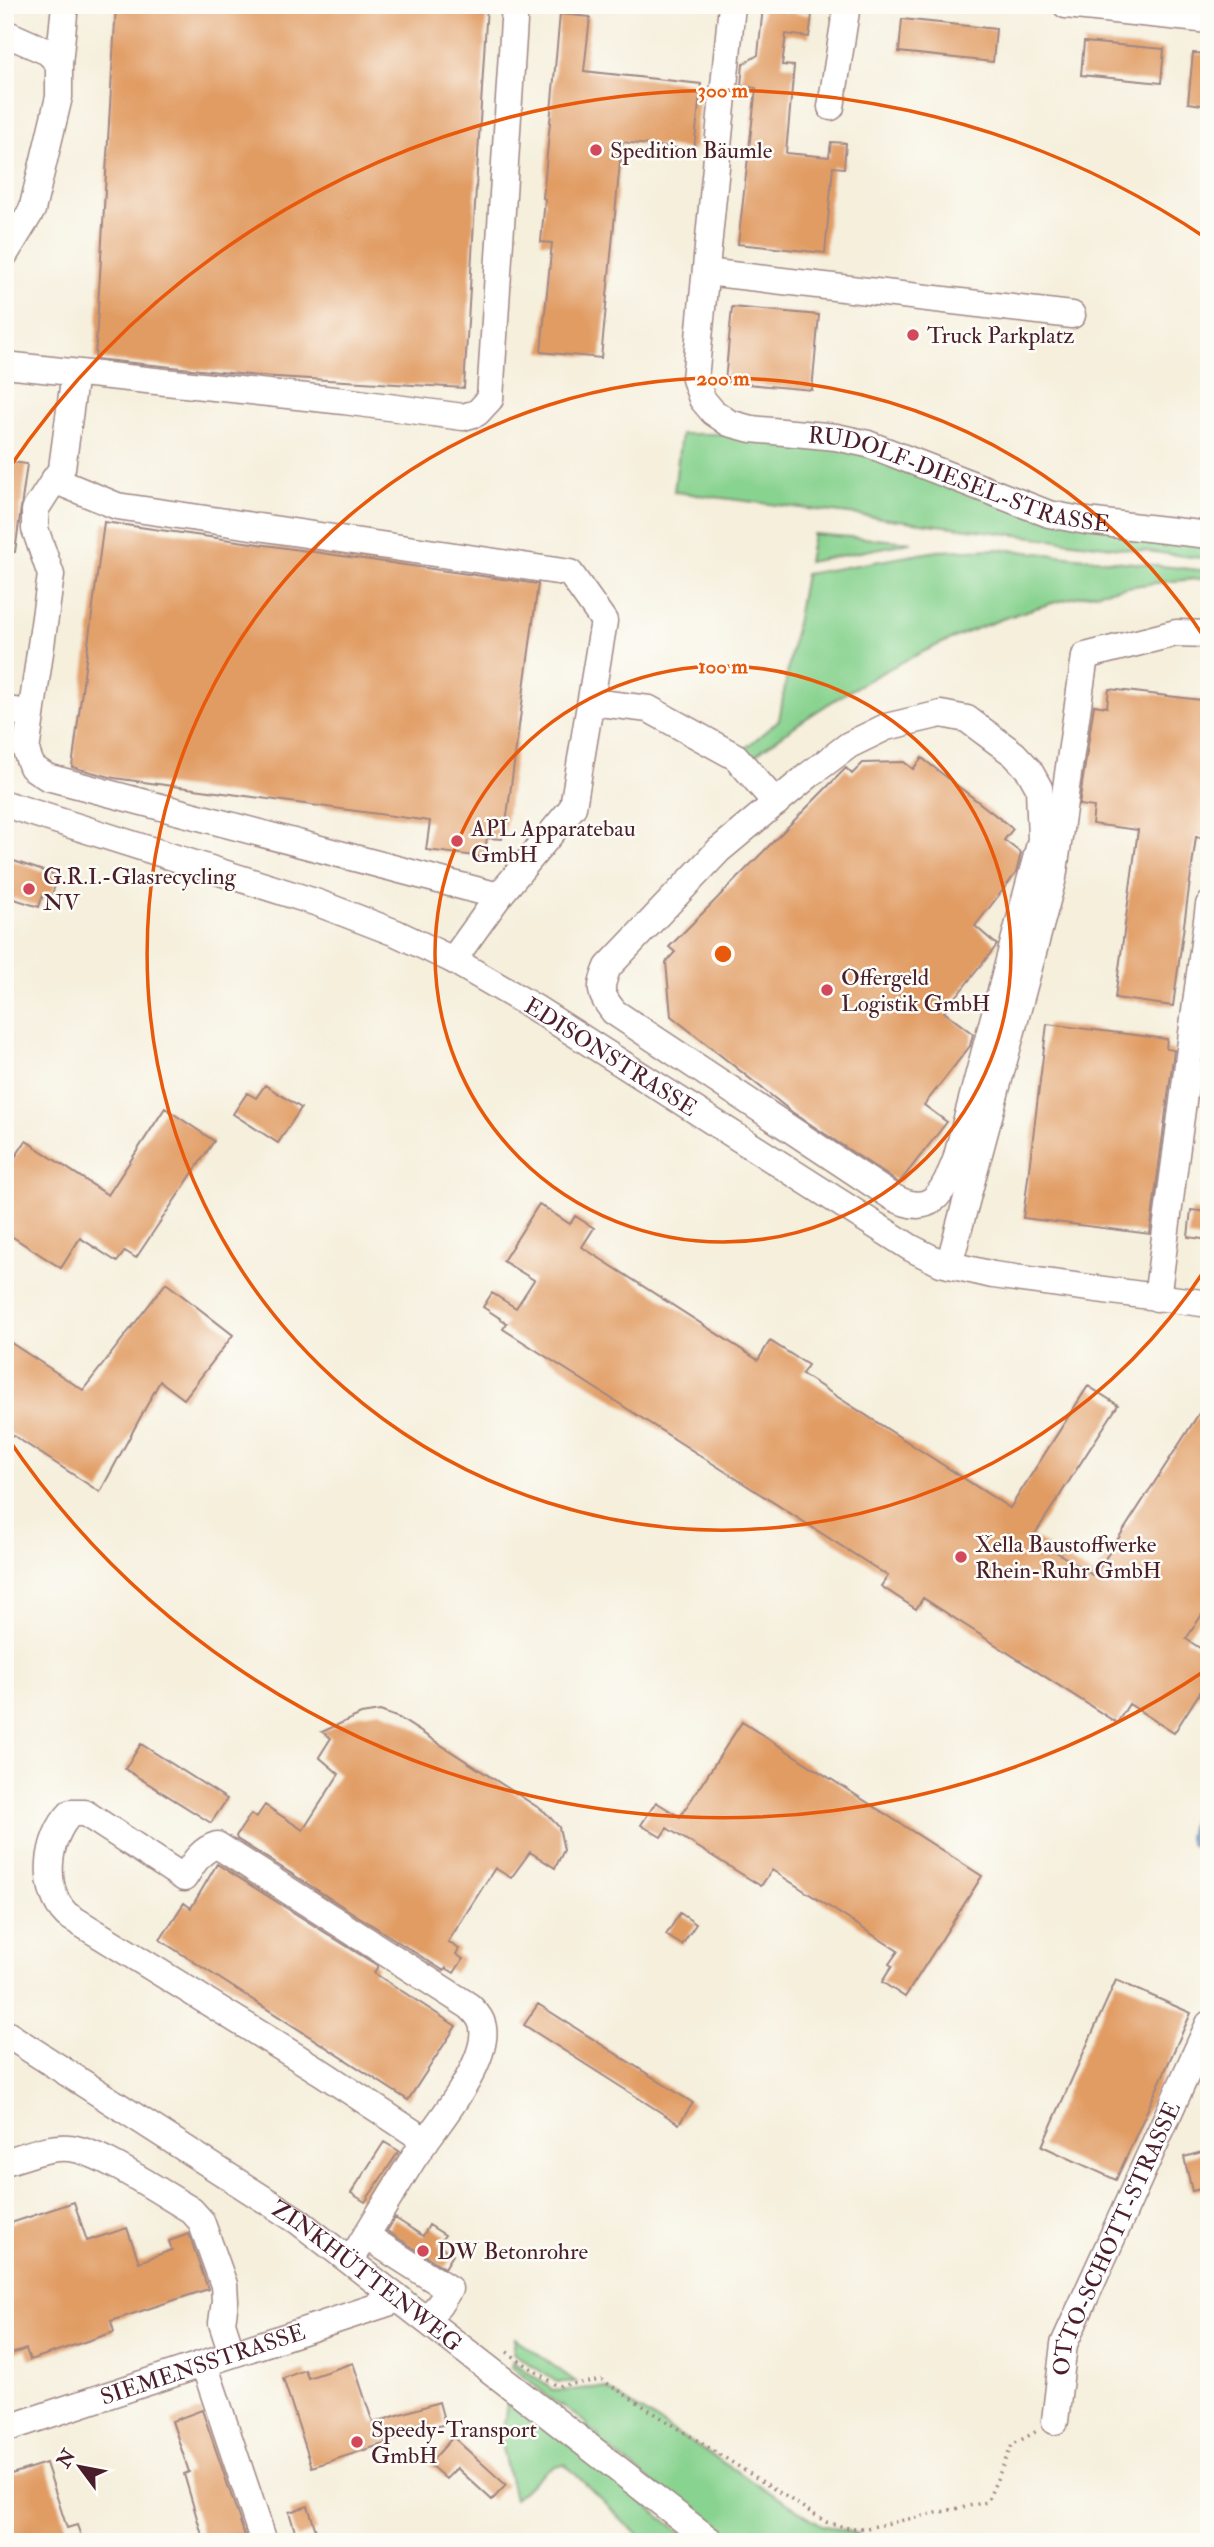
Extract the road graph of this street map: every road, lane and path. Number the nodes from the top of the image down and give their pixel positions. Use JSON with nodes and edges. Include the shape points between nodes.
{"nodes":[{"id":1,"x":65,"y":5,"type":"edge"},
{"id":2,"x":515,"y":5,"type":"edge"},
{"id":3,"x":732,"y":5,"type":"edge"},
{"id":4,"x":847,"y":5,"type":"edge"},
{"id":5,"x":1066,"y":5,"type":"edge"},
{"id":6,"x":1209,"y":20,"type":"edge"},
{"id":7,"x":5,"y":33,"type":"edge"},
{"id":8,"x":59,"y":64,"type":"junction"},
{"id":9,"x":831,"y":107,"type":"dead end"},
{"id":10,"x":5,"y":254,"type":"edge"},
{"id":11,"x":706,"y":272,"type":"junction"},
{"id":12,"x":1072,"y":316,"type":"dead end"},
{"id":13,"x":5,"y":365,"type":"edge"},
{"id":14,"x":75,"y":373,"type":"junction"},
{"id":15,"x":54,"y":480,"type":"junction"},
{"id":16,"x":1209,"y":535,"type":"edge"},
{"id":17,"x":1209,"y":634,"type":"edge"},
{"id":18,"x":591,"y":702,"type":"junction"},
{"id":19,"x":5,"y":710,"type":"edge"},
{"id":20,"x":31,"y":713,"type":"junction"},
{"id":21,"x":776,"y":803,"type":"junction"},
{"id":22,"x":5,"y":804,"type":"edge"},
{"id":23,"x":499,"y":896,"type":"junction"},
{"id":24,"x":1209,"y":905,"type":"edge"},
{"id":25,"x":453,"y":960,"type":"junction"},
{"id":26,"x":949,"y":1265,"type":"junction"},
{"id":27,"x":1157,"y":1298,"type":"junction"},
{"id":28,"x":1209,"y":1304,"type":"edge"},
{"id":29,"x":1209,"y":2024,"type":"edge"},
{"id":30,"x":5,"y":2033,"type":"edge"},
{"id":31,"x":426,"y":2141,"type":"junction"},
{"id":32,"x":5,"y":2162,"type":"edge"},
{"id":33,"x":366,"y":2236,"type":"junction"},
{"id":34,"x":351,"y":2260,"type":"junction"},
{"id":35,"x":400,"y":2299,"type":"junction"},
{"id":36,"x":426,"y":2320,"type":"junction"},
{"id":37,"x":505,"y":2351,"type":"dead end"},
{"id":38,"x":232,"y":2354,"type":"junction"},
{"id":39,"x":204,"y":2364,"type":"junction"},
{"id":40,"x":1055,"y":2421,"type":"joint"},
{"id":41,"x":5,"y":2429,"type":"edge"},
{"id":42,"x":264,"y":2542,"type":"edge"},
{"id":43,"x":712,"y":2542,"type":"edge"}],
"edges":[{"from":1,"to":8,"type":"street"},
{"from":2,"to":14,"type":"street","via":[[490,399],[477,413],[463,417]]},
{"from":3,"to":11,"type":"street"},
{"from":4,"to":9,"type":"street"},
{"from":5,"to":6,"type":"street"},
{"from":7,"to":8,"type":"street","via":[[48,52]]},
{"from":8,"to":10,"type":"street","via":[[58,97],[32,210]]},
{"from":11,"to":12,"type":"street"},
{"from":11,"to":16,"type":"street","name":"RUDOLF-DIESEL-STRASSE","via":[[695,379],[702,399],[729,423],[868,444],[1049,514]]},
{"from":13,"to":14,"type":"street"},
{"from":14,"to":15,"type":"street","via":[[62,468]]},
{"from":15,"to":18,"type":"street","via":[[117,506],[570,573],[604,621]]},
{"from":15,"to":20,"type":"street","via":[[35,510],[35,529],[51,575]]},
{"from":17,"to":26,"type":"street","via":[[1176,633],[1085,656],[1053,878]]},
{"from":18,"to":21,"type":"street","via":[[649,709],[736,757]]},
{"from":18,"to":23,"type":"street","via":[[573,807]]},
{"from":19,"to":20,"type":"street"},
{"from":20,"to":23,"type":"street","via":[[26,751],[32,767],[47,777]]},
{"from":21,"to":21,"type":"street","via":[[719,850],[620,953],[600,985],[603,999],[614,1012],[891,1196],[905,1204],[929,1203],[948,1181],[956,1160],[1041,840],[1039,788],[1029,770],[995,740],[967,719],[941,714],[886,727],[849,745]]},
{"from":22,"to":25,"type":"street","name":"EDISONSTRASSE","via":[[318,903]]},
{"from":23,"to":25,"type":"street"},
{"from":24,"to":27,"type":"street"},
{"from":25,"to":26,"type":"street","name":"EDISONSTRASSE","via":[[911,1248]]},
{"from":26,"to":27,"type":"street","name":"EDISONSTRASSE"},
{"from":27,"to":28,"type":"street","name":"EDISONSTRASSE"},
{"from":29,"to":40,"type":"street","name":"OTTO-SCHOTT-STRASSE","via":[[1064,2344]]},
{"from":30,"to":34,"type":"street","name":"ZINKHÜTTENWEG","via":[[298,2221]]},
{"from":31,"to":31,"type":"street","via":[[480,2053],[483,2026],[479,2015],[217,1845],[208,1847],[184,1878],[85,1813],[71,1813],[56,1834],[51,1856],[53,1894],[67,1915]]},
{"from":31,"to":33,"type":"street"},
{"from":32,"to":38,"type":"street","via":[[46,2149],[94,2154],[191,2210],[201,2221],[224,2284],[222,2323]]},
{"from":33,"to":34,"type":"street"},
{"from":33,"to":36,"type":"street","via":[[449,2289]]},
{"from":34,"to":35,"type":"street","name":"ZINKHÜTTENWEG"},
{"from":35,"to":36,"type":"street","name":"ZINKHÜTTENWEG"},
{"from":35,"to":38,"type":"street","name":"SIEMENSSTRASSE"},
{"from":36,"to":43,"type":"street","name":"ZINKHÜTTENWEG"},
{"from":37,"to":40,"type":"path","via":[[558,2385],[602,2380],[826,2522],[848,2528],[987,2502],[1012,2445]]},
{"from":38,"to":39,"type":"street","name":"SIEMENSSTRASSE"},
{"from":39,"to":41,"type":"street","name":"SIEMENSSTRASSE"},
{"from":39,"to":42,"type":"street"}]}
